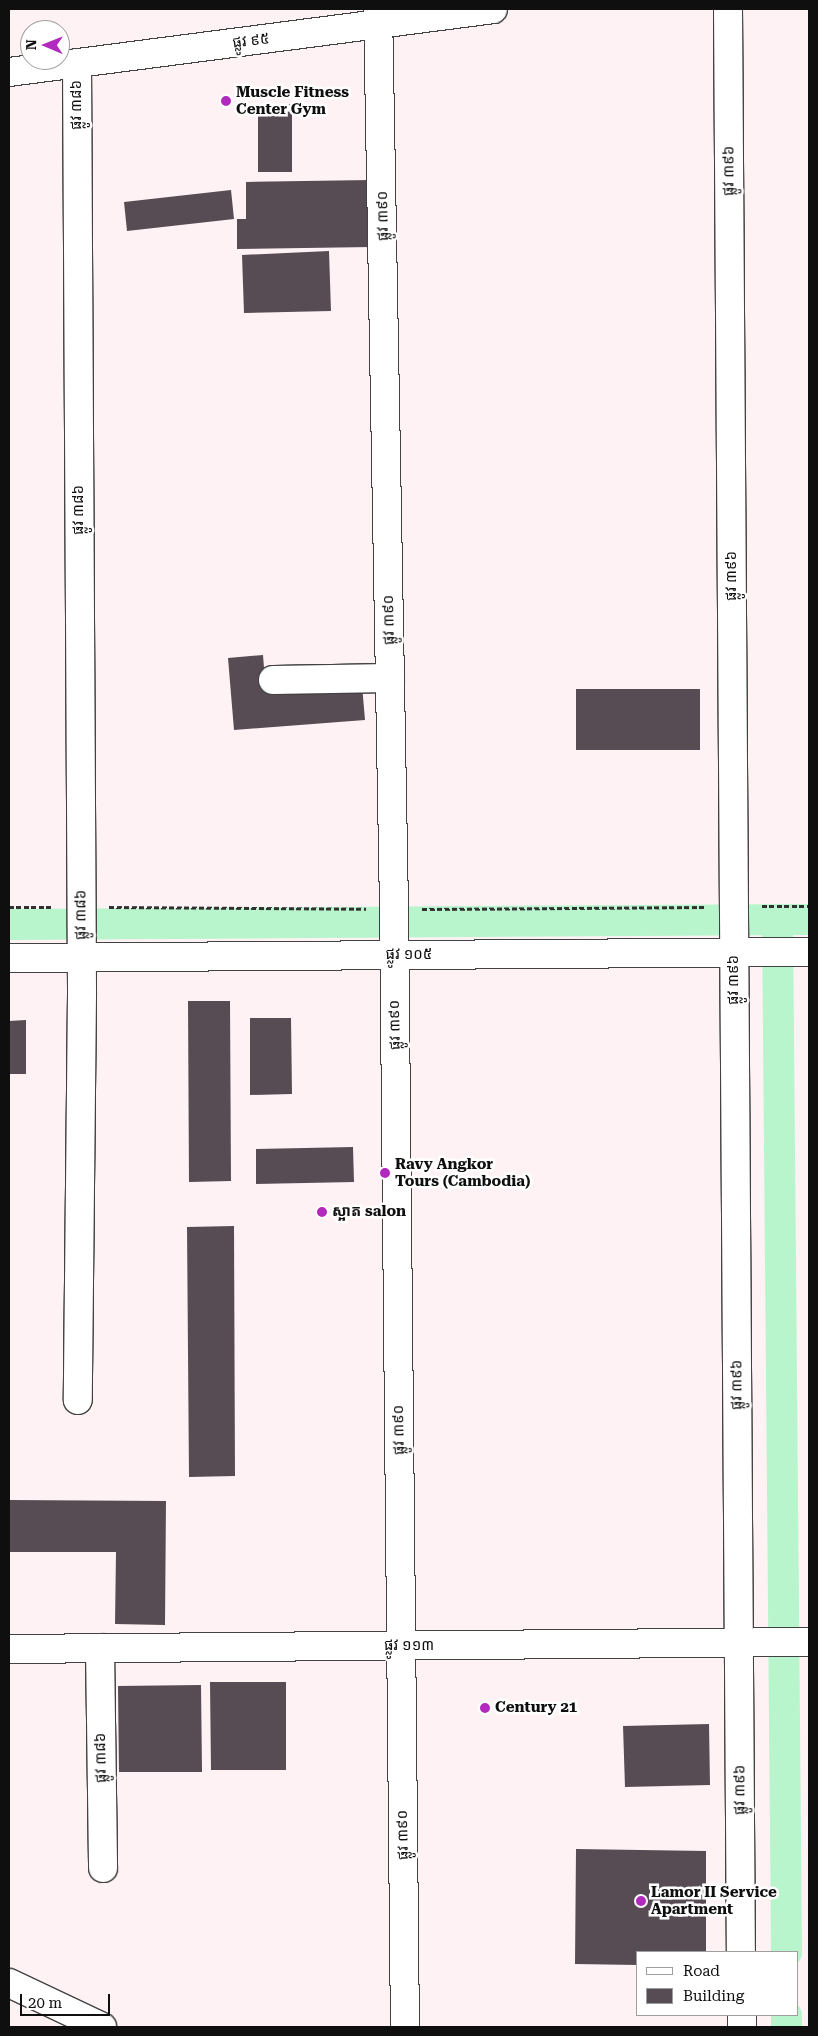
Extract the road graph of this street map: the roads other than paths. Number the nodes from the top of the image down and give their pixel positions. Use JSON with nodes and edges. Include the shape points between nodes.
{"nodes":[{"id":1,"x":493,"y":9,"type":"edge"},
{"id":2,"x":728,"y":9,"type":"edge"},
{"id":3,"x":379,"y":16,"type":"edge"},
{"id":4,"x":77,"y":63,"type":"junction"},
{"id":5,"x":9,"y":72,"type":"edge"},
{"id":6,"x":390,"y":678,"type":"junction"},
{"id":7,"x":273,"y":680,"type":"dead end"},
{"id":8,"x":394,"y":947,"type":"junction"},
{"id":9,"x":742,"y":947,"type":"junction"},
{"id":10,"x":81,"y":949,"type":"junction"},
{"id":11,"x":802,"y":952,"type":"edge"},
{"id":12,"x":9,"y":958,"type":"edge"},
{"id":13,"x":78,"y":1400,"type":"dead end"},
{"id":14,"x":806,"y":1642,"type":"edge"},
{"id":15,"x":752,"y":1643,"type":"junction"},
{"id":16,"x":401,"y":1646,"type":"junction"},
{"id":17,"x":100,"y":1648,"type":"junction"},
{"id":18,"x":9,"y":1649,"type":"edge"},
{"id":19,"x":103,"y":1868,"type":"dead end"},
{"id":20,"x":741,"y":1951,"type":"edge"},
{"id":21,"x":9,"y":1983,"type":"edge"},
{"id":22,"x":102,"y":2027,"type":"edge"},
{"id":23,"x":405,"y":2027,"type":"edge"}],
"edges":[{"from":1,"to":3,"type":"street","name":"ផ្លូវ ៩៥"},
{"from":2,"to":9,"type":"street","name":"ផ្លូវ ៣៩៦","via":[[735,907]]},
{"from":3,"to":4,"type":"street","name":"ផ្លូវ ៩៥"},
{"from":3,"to":6,"type":"street","name":"ផ្លូវ ៣៩០"},
{"from":4,"to":5,"type":"street","name":"ផ្លូវ ៩៥"},
{"from":4,"to":10,"type":"street","name":"ផ្លូវ ៣៨៦"},
{"from":6,"to":7,"type":"street"},
{"from":6,"to":8,"type":"street","name":"ផ្លូវ ៣៩០"},
{"from":8,"to":9,"type":"street","name":"ផ្លូវ ១០៥"},
{"from":8,"to":10,"type":"street","name":"ផ្លូវ ១០៥"},
{"from":8,"to":16,"type":"street","name":"ផ្លូវ ៣៩០"},
{"from":9,"to":11,"type":"street","name":"ផ្លូវ ១០៥"},
{"from":9,"to":15,"type":"street","name":"ផ្លូវ ៣៩៦"},
{"from":10,"to":12,"type":"street","name":"ផ្លូវ ១០៥"},
{"from":10,"to":13,"type":"street","name":"ផ្លូវ ៣៨៦"},
{"from":14,"to":15,"type":"street","name":"ផ្លូវ ១១៣"},
{"from":15,"to":16,"type":"street","name":"ផ្លូវ ១១៣"},
{"from":15,"to":20,"type":"street","name":"ផ្លូវ ៣៩៦"},
{"from":16,"to":17,"type":"street","name":"ផ្លូវ ១១៣"},
{"from":16,"to":23,"type":"street","name":"ផ្លូវ ៣៩០"},
{"from":17,"to":18,"type":"street","name":"ផ្លូវ ១១៣"},
{"from":17,"to":19,"type":"street","name":"ផ្លូវ ៣៨៦"},
{"from":21,"to":22,"type":"street"}]}
